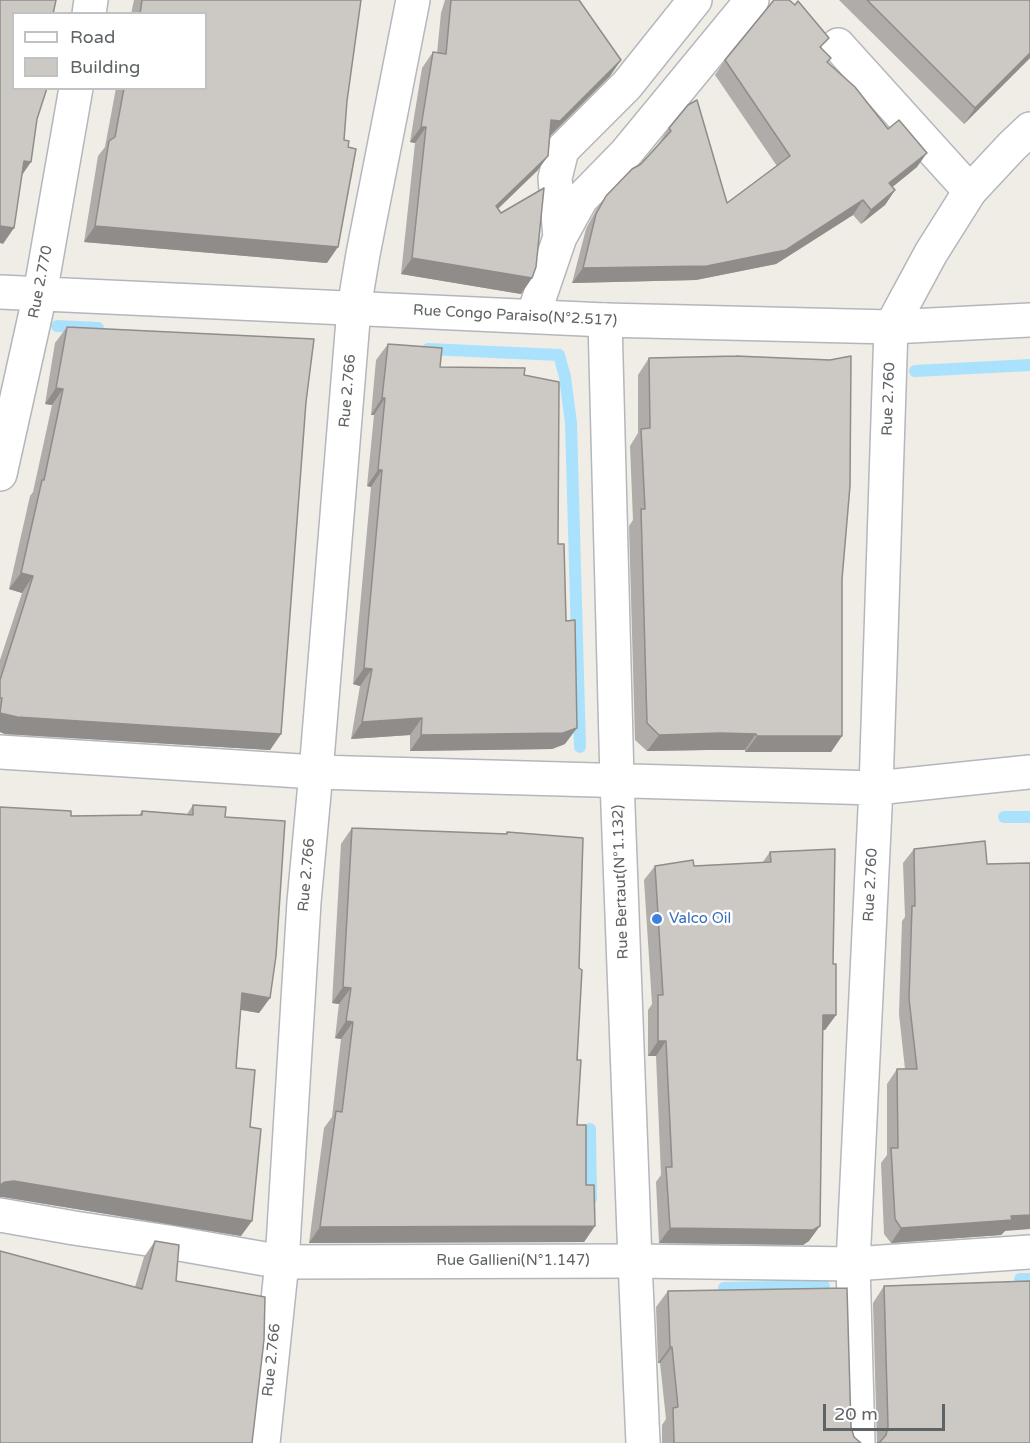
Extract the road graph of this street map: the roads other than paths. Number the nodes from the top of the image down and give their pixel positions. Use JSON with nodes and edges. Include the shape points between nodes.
{"nodes":[{"id":1,"x":413,"y":0,"type":"edge"},
{"id":2,"x":695,"y":0,"type":"edge"},
{"id":3,"x":752,"y":0,"type":"edge"},
{"id":4,"x":838,"y":45,"type":"dead end"},
{"id":5,"x":76,"y":90,"type":"edge"},
{"id":6,"x":1030,"y":129,"type":"edge"},
{"id":7,"x":970,"y":191,"type":"junction"},
{"id":8,"x":560,"y":237,"type":"junction"},
{"id":9,"x":0,"y":292,"type":"edge"},
{"id":10,"x":40,"y":294,"type":"junction"},
{"id":11,"x":354,"y":308,"type":"junction"},
{"id":12,"x":533,"y":316,"type":"junction"},
{"id":13,"x":605,"y":320,"type":"junction"},
{"id":14,"x":1030,"y":320,"type":"edge"},
{"id":15,"x":891,"y":327,"type":"junction"},
{"id":16,"x":0,"y":474,"type":"edge"},
{"id":17,"x":0,"y":752,"type":"edge"},
{"id":18,"x":316,"y":772,"type":"junction"},
{"id":19,"x":1030,"y":772,"type":"edge"},
{"id":20,"x":617,"y":780,"type":"junction"},
{"id":21,"x":876,"y":788,"type":"junction"},
{"id":22,"x":0,"y":1215,"type":"edge"},
{"id":23,"x":1030,"y":1252,"type":"edge"},
{"id":24,"x":634,"y":1261,"type":"junction"},
{"id":25,"x":282,"y":1262,"type":"junction"},
{"id":26,"x":853,"y":1264,"type":"junction"},
{"id":27,"x":263,"y":1443,"type":"edge"},
{"id":28,"x":643,"y":1443,"type":"edge"},
{"id":29,"x":858,"y":1443,"type":"edge"}],
"edges":[{"from":1,"to":11,"type":"street","name":"Rue 2.766"},
{"from":2,"to":8,"type":"street","via":[[627,85],[562,150],[555,178]]},
{"from":3,"to":8,"type":"street","via":[[626,153],[581,199]]},
{"from":4,"to":7,"type":"street"},
{"from":5,"to":10,"type":"street","name":"Rue 2.770"},
{"from":6,"to":7,"type":"street"},
{"from":7,"to":15,"type":"street"},
{"from":8,"to":12,"type":"street"},
{"from":9,"to":10,"type":"street","name":"Rue Congo Paraiso(N°2.517)"},
{"from":10,"to":11,"type":"street","name":"Rue Congo Paraiso(N°2.517)"},
{"from":10,"to":16,"type":"street","name":"Rue 2.770"},
{"from":11,"to":12,"type":"street","name":"Rue Congo Paraiso(N°2.517)"},
{"from":11,"to":18,"type":"street","name":"Rue 2.766"},
{"from":12,"to":13,"type":"street","name":"Rue Congo Paraiso(N°2.517)"},
{"from":13,"to":15,"type":"street","name":"Rue Congo Paraiso(N°2.517)"},
{"from":13,"to":20,"type":"street","name":"Rue Bertaut(N°1.132)"},
{"from":14,"to":15,"type":"street","name":"Rue Congo Paraiso(N°2.517)"},
{"from":15,"to":21,"type":"street","name":"Rue 2.760"},
{"from":17,"to":18,"type":"street"},
{"from":18,"to":20,"type":"street"},
{"from":18,"to":25,"type":"street","name":"Rue 2.766"},
{"from":19,"to":21,"type":"street"},
{"from":20,"to":21,"type":"street"},
{"from":20,"to":24,"type":"street","name":"Rue Bertaut(N°1.132)"},
{"from":21,"to":26,"type":"street","name":"Rue 2.760"},
{"from":22,"to":25,"type":"street","name":"Rue Gallieni(N°1.147)"},
{"from":23,"to":26,"type":"street","name":"Rue Gallieni(N°1.147)"},
{"from":24,"to":25,"type":"street","name":"Rue Gallieni(N°1.147)"},
{"from":24,"to":26,"type":"street","name":"Rue Gallieni(N°1.147)"},
{"from":24,"to":28,"type":"street","name":"Rue Bertaut(N°1.132)"},
{"from":25,"to":27,"type":"street","name":"Rue 2.766"},
{"from":26,"to":29,"type":"street","name":"Rue 2.760"}]}
